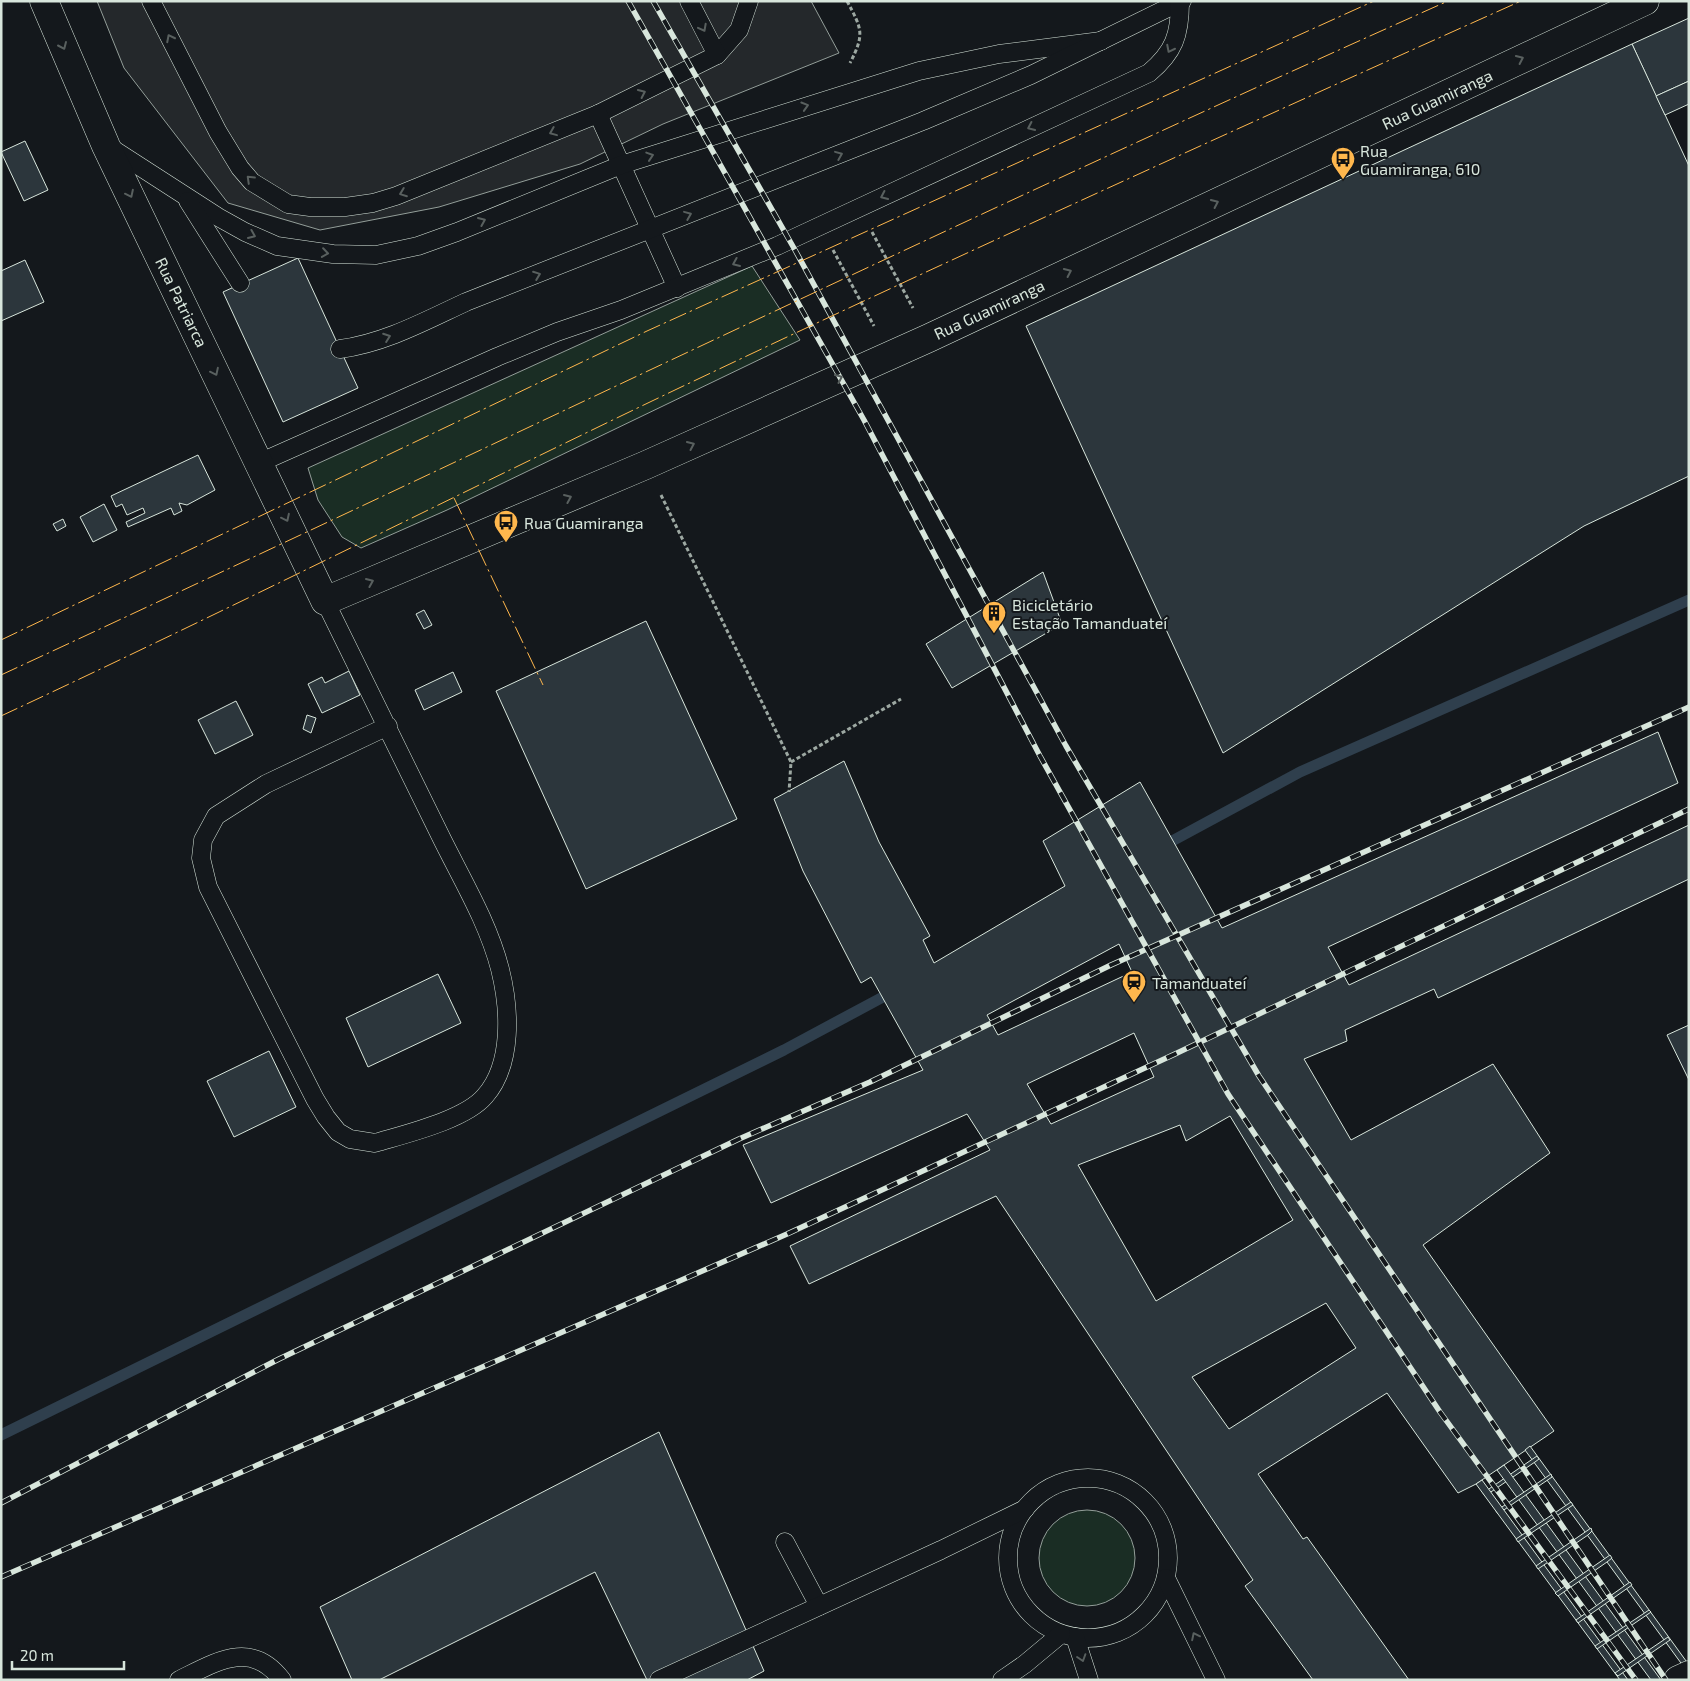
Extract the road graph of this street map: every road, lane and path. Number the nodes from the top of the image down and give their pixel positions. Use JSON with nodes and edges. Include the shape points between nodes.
{"nodes":[{"id":1,"x":44,"y":1,"type":"edge"},
{"id":2,"x":151,"y":1,"type":"edge"},
{"id":3,"x":689,"y":1,"type":"edge"},
{"id":4,"x":749,"y":1,"type":"edge"},
{"id":5,"x":1645,"y":1,"type":"edge"},
{"id":6,"x":1181,"y":2,"type":"edge"},
{"id":7,"x":1100,"y":40,"type":"junction"},
{"id":8,"x":718,"y":55,"type":"junction"},
{"id":9,"x":598,"y":114,"type":"junction"},
{"id":10,"x":106,"y":146,"type":"junction"},
{"id":11,"x":621,"y":165,"type":"junction"},
{"id":12,"x":185,"y":197,"type":"junction"},
{"id":13,"x":820,"y":226,"type":"junction"},
{"id":14,"x":651,"y":230,"type":"junction"},
{"id":15,"x":240,"y":283,"type":"dead end"},
{"id":16,"x":677,"y":288,"type":"junction"},
{"id":17,"x":340,"y":349,"type":"dead end"},
{"id":18,"x":890,"y":355,"type":"junction"},
{"id":19,"x":259,"y":463,"type":"junction"},
{"id":20,"x":646,"y":466,"type":"junction"},
{"id":21,"x":325,"y":601,"type":"junction"},
{"id":22,"x":900,"y":699,"type":"dead end"},
{"id":23,"x":388,"y":726,"type":"junction"},
{"id":24,"x":791,"y":762,"type":"junction"},
{"id":25,"x":790,"y":792,"type":"dead end"},
{"id":26,"x":1025,"y":1508,"type":"junction"},
{"id":27,"x":785,"y":1542,"type":"dead end"},
{"id":28,"x":1166,"y":1578,"type":"junction"},
{"id":29,"x":819,"y":1606,"type":"junction"},
{"id":30,"x":1068,"y":1635,"type":"junction"},
{"id":31,"x":1689,"y":1675,"type":"edge"},
{"id":32,"x":179,"y":1680,"type":"edge"},
{"id":33,"x":282,"y":1680,"type":"edge"},
{"id":34,"x":659,"y":1680,"type":"edge"},
{"id":35,"x":1002,"y":1680,"type":"edge"},
{"id":36,"x":1089,"y":1680,"type":"edge"},
{"id":37,"x":1216,"y":1680,"type":"edge"},
{"id":38,"x":1678,"y":1680,"type":"edge"}],
"edges":[{"from":1,"to":10,"type":"street","name":"Rua Patriarca","one_way":true},
{"from":9,"to":2,"type":"lane","one_way":true,"via":[[373,203],[329,208],[288,204],[252,182],[240,168]]},
{"from":3,"to":8,"type":"lane","one_way":true},
{"from":4,"to":8,"type":"lane","via":[[739,30]]},
{"from":18,"to":5,"type":"street","name":"Rua Guamiranga","one_way":true},
{"from":6,"to":7,"type":"lane"},
{"from":6,"to":13,"type":"lane","one_way":true,"via":[[1176,39],[1165,59],[1149,74]]},
{"from":11,"to":7,"type":"lane","one_way":true,"via":[[920,71],[999,54]]},
{"from":14,"to":7,"type":"lane","one_way":true,"via":[[1031,75]]},
{"from":9,"to":8,"type":"lane","one_way":true},
{"from":9,"to":11,"type":"lane"},
{"from":10,"to":12,"type":"lane"},
{"from":10,"to":19,"type":"street","name":"Rua Patriarca","one_way":true},
{"from":12,"to":11,"type":"lane","one_way":true,"via":[[244,232],[277,246],[333,254],[376,255],[418,246]]},
{"from":11,"to":14,"type":"lane"},
{"from":12,"to":15,"type":"lane"},
{"from":13,"to":16,"type":"lane","one_way":true},
{"from":13,"to":18,"type":"path"},
{"from":14,"to":16,"type":"lane"},
{"from":17,"to":14,"type":"lane","one_way":true,"via":[[363,346],[397,334],[466,302]]},
{"from":16,"to":19,"type":"lane","via":[[506,353]]},
{"from":20,"to":18,"type":"street","name":"Rua Guamiranga","one_way":true},
{"from":19,"to":21,"type":"street","name":"Rua Patriarca","one_way":true},
{"from":21,"to":20,"type":"street","name":"Rua Guamiranga","one_way":true},
{"from":20,"to":24,"type":"path"},
{"from":21,"to":23,"type":"lane"},
{"from":22,"to":24,"type":"path"},
{"from":23,"to":23,"type":"lane","via":[[484,925],[500,969],[507,1028],[496,1082],[484,1098],[471,1108],[431,1126],[375,1143],[350,1139],[338,1132],[315,1099],[208,887],[201,858],[203,840],[216,816],[266,784]]},
{"from":24,"to":25,"type":"path"},
{"from":26,"to":28,"type":"lane","via":[[1041,1492],[1062,1482],[1084,1477],[1108,1479],[1129,1488],[1145,1501],[1166,1536]]},
{"from":26,"to":29,"type":"lane"},
{"from":26,"to":30,"type":"lane","via":[[1013,1530],[1008,1556],[1011,1580],[1022,1603],[1039,1622]]},
{"from":27,"to":29,"type":"lane"},
{"from":28,"to":30,"type":"lane","via":[[1157,1599],[1142,1618],[1106,1635]]},
{"from":37,"to":28,"type":"lane","one_way":true},
{"from":29,"to":34,"type":"lane"},
{"from":30,"to":35,"type":"lane"},
{"from":30,"to":36,"type":"lane","one_way":true},
{"from":31,"to":38,"type":"street"},
{"from":32,"to":33,"type":"lane","via":[[216,1663],[242,1656],[260,1660],[275,1670]]}]}
